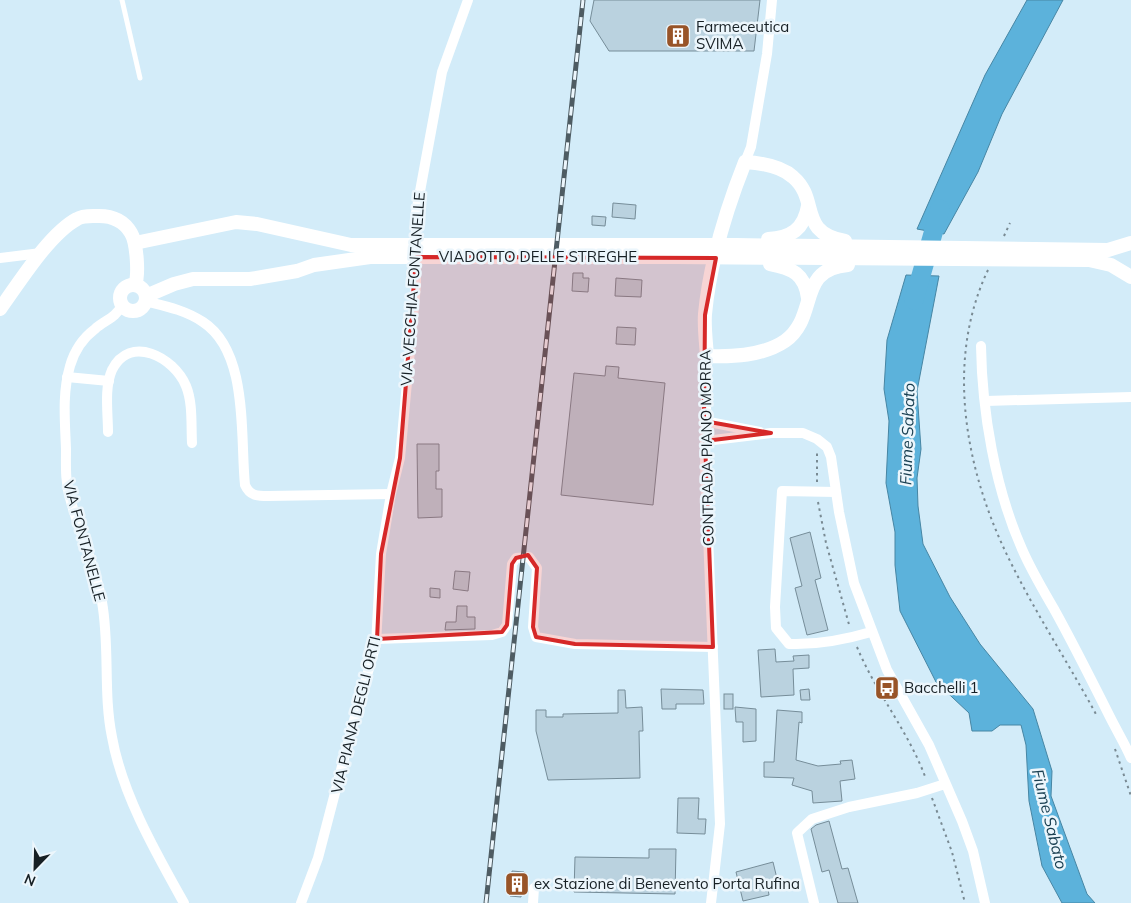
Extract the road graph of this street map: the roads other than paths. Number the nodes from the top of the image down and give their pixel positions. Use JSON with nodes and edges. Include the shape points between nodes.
{"nodes":[{"id":1,"x":122,"y":0,"type":"edge"},
{"id":2,"x":468,"y":0,"type":"edge"},
{"id":3,"x":772,"y":0,"type":"edge"},
{"id":4,"x":140,"y":78,"type":"dead end"},
{"id":5,"x":745,"y":162,"type":"junction"},
{"id":6,"x":808,"y":214,"type":"junction"},
{"id":7,"x":135,"y":243,"type":"junction"},
{"id":8,"x":1131,"y":243,"type":"edge"},
{"id":9,"x":703,"y":245,"type":"junction"},
{"id":10,"x":901,"y":246,"type":"junction"},
{"id":11,"x":42,"y":253,"type":"junction"},
{"id":12,"x":1035,"y":254,"type":"junction"},
{"id":13,"x":0,"y":258,"type":"edge"},
{"id":14,"x":722,"y":258,"type":"junction"},
{"id":15,"x":893,"y":259,"type":"junction"},
{"id":16,"x":1131,"y":277,"type":"edge"},
{"id":17,"x":135,"y":285,"type":"junction"},
{"id":18,"x":809,"y":292,"type":"junction"},
{"id":19,"x":146,"y":299,"type":"junction"},
{"id":20,"x":122,"y":305,"type":"junction"},
{"id":21,"x":0,"y":309,"type":"edge"},
{"id":22,"x":981,"y":346,"type":"dead end"},
{"id":23,"x":707,"y":356,"type":"junction"},
{"id":24,"x":67,"y":377,"type":"junction"},
{"id":25,"x":109,"y":381,"type":"junction"},
{"id":26,"x":1131,"y":397,"type":"edge"},
{"id":27,"x":986,"y":401,"type":"junction"},
{"id":28,"x":704,"y":421,"type":"junction"},
{"id":29,"x":108,"y":432,"type":"dead end"},
{"id":30,"x":771,"y":434,"type":"junction"},
{"id":31,"x":704,"y":441,"type":"junction"},
{"id":32,"x":192,"y":443,"type":"dead end"},
{"id":33,"x":836,"y":492,"type":"junction"},
{"id":34,"x":391,"y":494,"type":"junction"},
{"id":35,"x":871,"y":632,"type":"junction"},
{"id":36,"x":377,"y":639,"type":"junction"},
{"id":37,"x":713,"y":646,"type":"junction"},
{"id":38,"x":1131,"y":758,"type":"edge"},
{"id":39,"x":945,"y":784,"type":"junction"},
{"id":40,"x":534,"y":888,"type":"dead end"},
{"id":41,"x":184,"y":903,"type":"edge"},
{"id":42,"x":301,"y":903,"type":"edge"},
{"id":43,"x":533,"y":903,"type":"edge"},
{"id":44,"x":711,"y":903,"type":"edge"},
{"id":45,"x":814,"y":903,"type":"edge"},
{"id":46,"x":985,"y":903,"type":"edge"}],
"edges":[{"from":1,"to":4,"type":"lane"},
{"from":2,"to":34,"type":"street","name":"VIA VECCHIA FONTANELLE","via":[[442,72],[416,213],[416,286],[400,458]]},
{"from":3,"to":5,"type":"street","name":"CONTRADA PIANO MORRA","via":[[767,54],[751,147]]},
{"from":5,"to":6,"type":"main road","via":[[778,168],[793,176],[803,190]]},
{"from":5,"to":23,"type":"main road","name":"CONTRADA PIANO MORRA","via":[[727,208],[710,282],[705,315]]},
{"from":6,"to":9,"type":"main road","via":[[799,228],[781,238]]},
{"from":6,"to":10,"type":"main road","via":[[816,228],[832,238]]},
{"from":7,"to":9,"type":"main road","via":[[236,222],[351,245]]},
{"from":7,"to":11,"type":"main road","via":[[123,224],[109,216],[90,216],[77,218]]},
{"from":7,"to":17,"type":"main road"},
{"from":8,"to":12,"type":"main road","via":[[1108,250]]},
{"from":9,"to":10,"type":"main road"},
{"from":10,"to":12,"type":"main road"},
{"from":11,"to":13,"type":"street"},
{"from":11,"to":21,"type":"main road"},
{"from":12,"to":15,"type":"main road"},
{"from":12,"to":16,"type":"main road","via":[[1101,262]]},
{"from":14,"to":15,"type":"main road"},
{"from":14,"to":18,"type":"main road","via":[[795,270]]},
{"from":14,"to":19,"type":"main road","name":"VIADOTTO DELLE STREGHE","via":[[354,259],[269,277],[193,279],[174,284]]},
{"from":15,"to":18,"type":"main road","via":[[826,269]]},
{"from":17,"to":19,"type":"main road","via":[[142,289]]},
{"from":17,"to":20,"type":"main road","name":"VIA FONTANELLE","via":[[123,289]]},
{"from":18,"to":23,"type":"main road","via":[[806,313],[785,341],[754,353]]},
{"from":19,"to":20,"type":"main road","via":[[141,308],[133,311]]},
{"from":19,"to":34,"type":"street","via":[[204,322],[226,348],[236,376],[245,485],[249,492],[256,496]]},
{"from":20,"to":24,"type":"street","name":"VIA FONTANELLE","via":[[118,315],[95,329],[82,342]]},
{"from":22,"to":27,"type":"street","via":[[981,384]]},
{"from":23,"to":28,"type":"street","name":"CONTRADA PIANO MORRA"},
{"from":24,"to":25,"type":"street"},
{"from":24,"to":41,"type":"street","name":"VIA FONTANELLE","via":[[64,413],[66,483],[102,601],[107,646],[106,693],[112,737],[146,833]]},
{"from":25,"to":29,"type":"street"},
{"from":25,"to":32,"type":"street","via":[[119,361],[131,352],[143,351],[170,363],[190,395]]},
{"from":26,"to":27,"type":"street"},
{"from":27,"to":38,"type":"street","via":[[999,484],[1022,550],[1081,657]]},
{"from":28,"to":30,"type":"street"},
{"from":28,"to":31,"type":"street","name":"CONTRADA PIANO MORRA"},
{"from":30,"to":31,"type":"street"},
{"from":30,"to":33,"type":"street","via":[[803,433],[827,447]]},
{"from":31,"to":37,"type":"street","name":"CONTRADA PIANO MORRA"},
{"from":33,"to":35,"type":"street","via":[[854,583]]},
{"from":33,"to":35,"type":"street","via":[[782,491],[776,628],[789,644],[807,645]]},
{"from":34,"to":36,"type":"street","name":"VIA PIANA DEGLI ORTI","via":[[381,554]]},
{"from":35,"to":39,"type":"street","via":[[929,745]]},
{"from":36,"to":37,"type":"street","via":[[502,632],[507,625],[512,564],[516,558],[524,556],[529,557],[537,568],[533,627],[536,637],[575,644]]},
{"from":36,"to":42,"type":"street","name":"VIA PIANA DEGLI ORTI","via":[[318,858]]},
{"from":37,"to":44,"type":"street","name":"CONTRADA PIANO MORRA","via":[[720,824]]},
{"from":39,"to":45,"type":"street","via":[[849,807],[812,819],[804,825],[797,833]]},
{"from":39,"to":46,"type":"street","via":[[973,851]]},
{"from":40,"to":43,"type":"street"}]}
